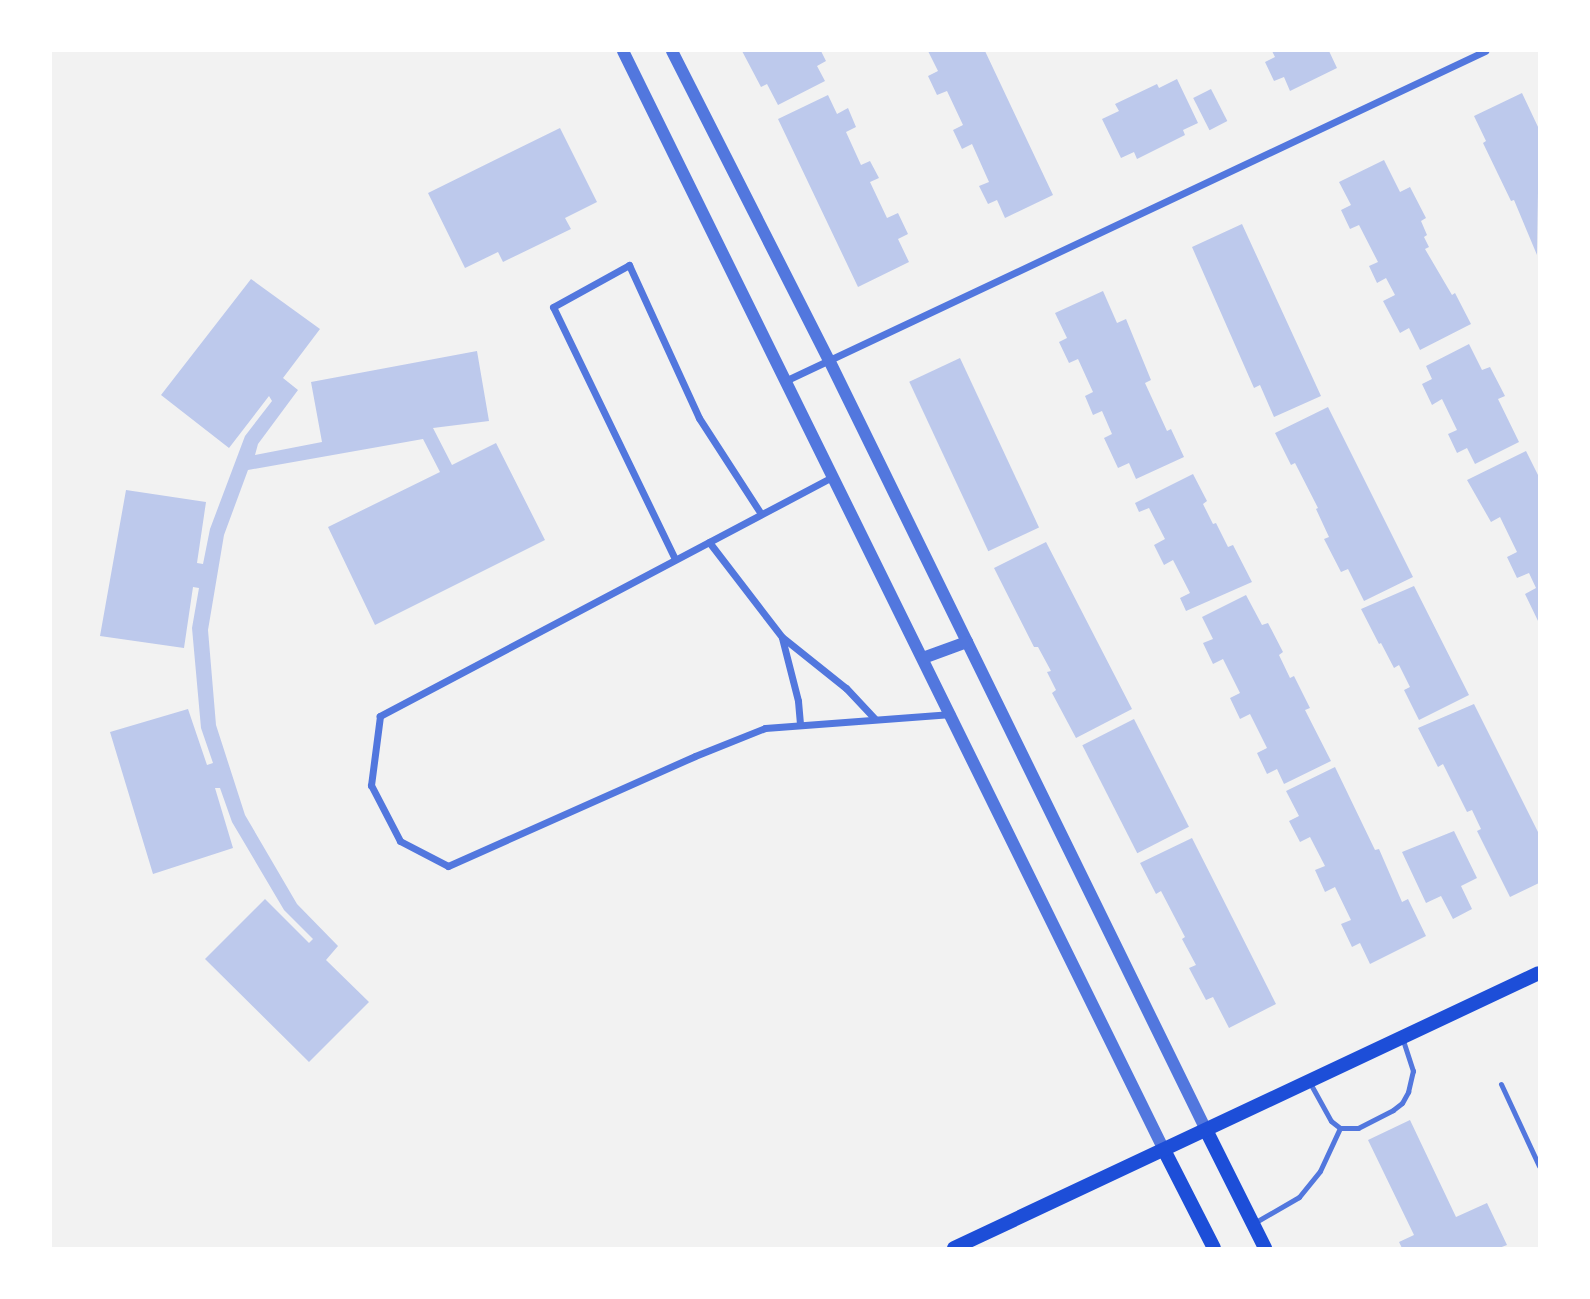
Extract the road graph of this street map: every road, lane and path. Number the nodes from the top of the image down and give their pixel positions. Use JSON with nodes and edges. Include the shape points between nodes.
{"nodes":[{"id":1,"x":623,"y":51,"type":"edge"},
{"id":2,"x":672,"y":51,"type":"edge"},
{"id":3,"x":1485,"y":51,"type":"edge"},
{"id":4,"x":829,"y":360,"type":"junction"},
{"id":5,"x":787,"y":380,"type":"junction"},
{"id":6,"x":834,"y":475,"type":"junction"},
{"id":7,"x":761,"y":514,"type":"junction"},
{"id":8,"x":709,"y":542,"type":"junction"},
{"id":9,"x":675,"y":559,"type":"junction"},
{"id":10,"x":782,"y":637,"type":"junction"},
{"id":11,"x":967,"y":642,"type":"junction"},
{"id":12,"x":923,"y":658,"type":"junction"},
{"id":13,"x":951,"y":714,"type":"junction"},
{"id":14,"x":875,"y":719,"type":"junction"},
{"id":15,"x":800,"y":724,"type":"junction"},
{"id":16,"x":1539,"y":973,"type":"edge"},
{"id":17,"x":1402,"y":1038,"type":"junction"},
{"id":18,"x":1309,"y":1081,"type":"junction"},
{"id":19,"x":1501,"y":1084,"type":"dead end"},
{"id":20,"x":1340,"y":1128,"type":"junction"},
{"id":21,"x":1206,"y":1130,"type":"junction"},
{"id":22,"x":1164,"y":1150,"type":"junction"},
{"id":23,"x":1539,"y":1166,"type":"edge"},
{"id":24,"x":1253,"y":1224,"type":"junction"},
{"id":25,"x":954,"y":1248,"type":"edge"},
{"id":26,"x":1214,"y":1248,"type":"edge"},
{"id":27,"x":1265,"y":1248,"type":"edge"}],
"edges":[{"from":1,"to":5,"type":"street"},
{"from":2,"to":4,"type":"street"},
{"from":3,"to":4,"type":"street"},
{"from":4,"to":5,"type":"street"},
{"from":4,"to":11,"type":"street"},
{"from":5,"to":6,"type":"street"},
{"from":6,"to":7,"type":"street"},
{"from":6,"to":12,"type":"street"},
{"from":7,"to":8,"type":"street"},
{"from":7,"to":9,"type":"street","via":[[699,418],[629,265],[553,307]]},
{"from":8,"to":9,"type":"street"},
{"from":8,"to":10,"type":"street"},
{"from":9,"to":15,"type":"street","via":[[380,716],[371,785],[400,841],[448,866],[695,756],[765,728]]},
{"from":10,"to":14,"type":"street","via":[[846,688]]},
{"from":10,"to":15,"type":"street"},
{"from":11,"to":12,"type":"street"},
{"from":11,"to":21,"type":"street"},
{"from":12,"to":13,"type":"street"},
{"from":13,"to":14,"type":"street"},
{"from":13,"to":22,"type":"street"},
{"from":14,"to":15,"type":"street"},
{"from":16,"to":17,"type":"main road"},
{"from":17,"to":18,"type":"main road"},
{"from":17,"to":20,"type":"lane","via":[[1413,1071],[1402,1103],[1358,1128]]},
{"from":18,"to":20,"type":"lane","via":[[1325,1113]]},
{"from":18,"to":21,"type":"main road"},
{"from":19,"to":23,"type":"lane"},
{"from":20,"to":24,"type":"lane","via":[[1320,1171],[1298,1198]]},
{"from":21,"to":22,"type":"main road"},
{"from":21,"to":24,"type":"main road"},
{"from":22,"to":25,"type":"main road"},
{"from":22,"to":26,"type":"main road"},
{"from":24,"to":27,"type":"main road"}]}
